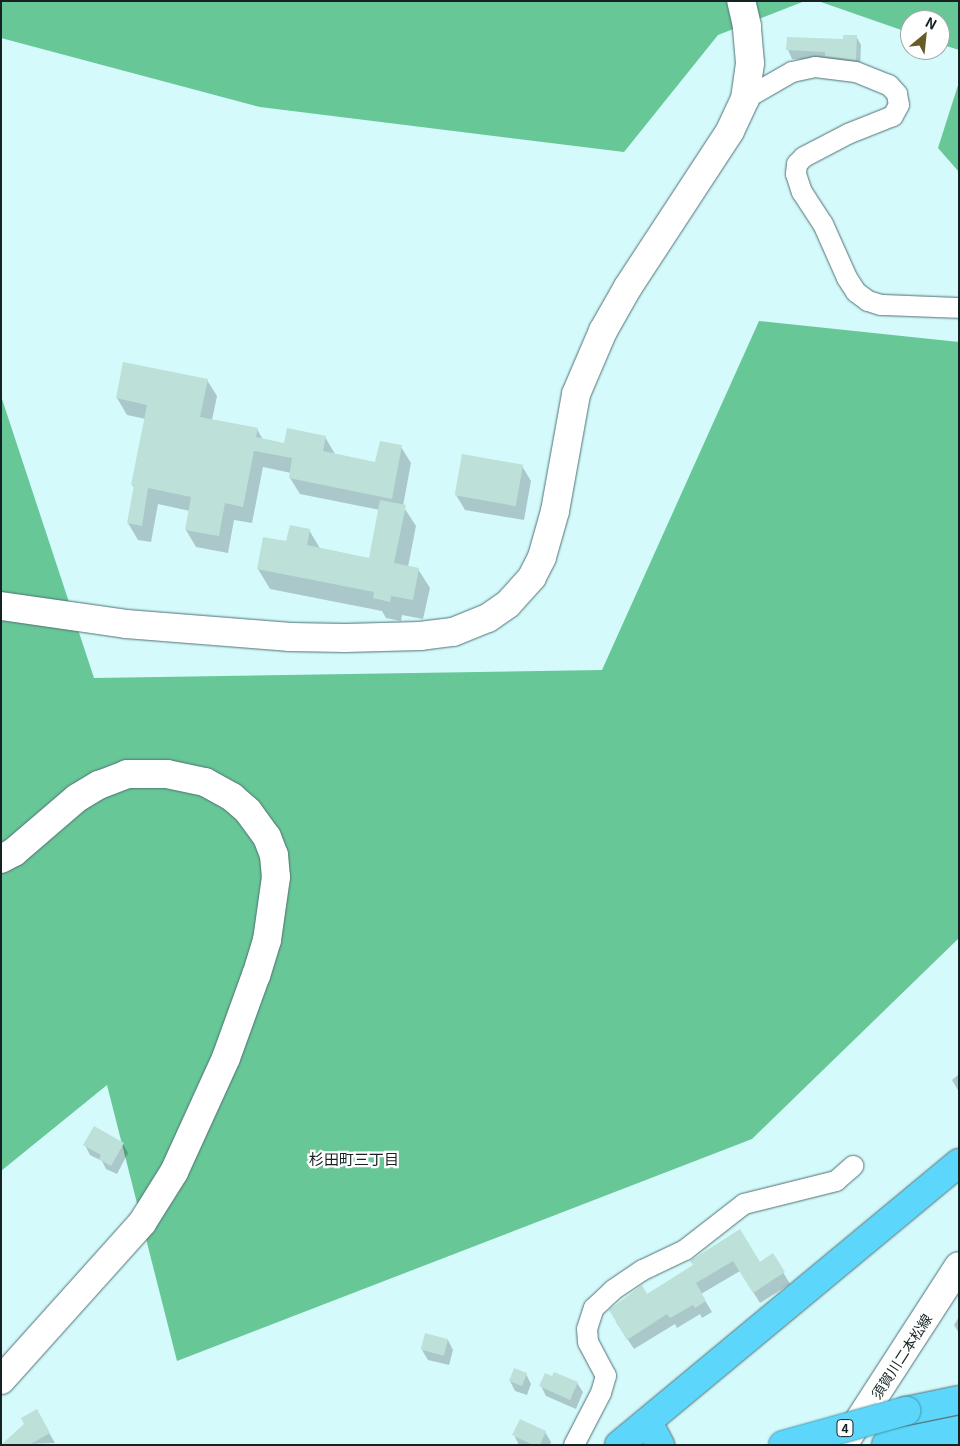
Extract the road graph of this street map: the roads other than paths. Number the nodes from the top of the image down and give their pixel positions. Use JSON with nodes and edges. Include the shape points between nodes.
{"nodes":[{"id":1,"x":741,"y":1,"type":"edge"},
{"id":2,"x":745,"y":99,"type":"junction"},
{"id":3,"x":959,"y":308,"type":"edge"},
{"id":4,"x":1,"y":606,"type":"edge"},
{"id":5,"x":1,"y":859,"type":"edge"},
{"id":6,"x":959,"y":1162,"type":"edge"},
{"id":7,"x":853,"y":1166,"type":"dead end"},
{"id":8,"x":959,"y":1266,"type":"edge"},
{"id":9,"x":1,"y":1380,"type":"edge"},
{"id":10,"x":959,"y":1400,"type":"edge"},
{"id":11,"x":959,"y":1430,"type":"edge"},
{"id":12,"x":654,"y":1433,"type":"edge"},
{"id":13,"x":890,"y":1444,"type":"edge"},
{"id":14,"x":574,"y":1445,"type":"edge"},
{"id":15,"x":619,"y":1445,"type":"edge"},
{"id":16,"x":783,"y":1445,"type":"edge"},
{"id":17,"x":843,"y":1445,"type":"edge"}],
"edges":[{"from":1,"to":2,"type":"street","via":[[750,62]]},
{"from":2,"to":3,"type":"street","via":[[792,72],[815,67],[856,72],[889,85],[897,94],[899,105],[893,116],[804,157],[797,164],[796,174],[802,192],[823,224],[847,278],[862,297],[881,305]]},
{"from":2,"to":4,"type":"street","via":[[725,138],[628,287],[604,331],[576,394],[555,511],[542,557],[526,584],[508,604],[488,618],[453,632],[420,636],[290,637],[126,624]]},
{"from":5,"to":9,"type":"street","via":[[14,852],[77,798],[105,782],[127,774],[167,774],[205,782],[232,797],[248,811],[267,837],[274,855],[276,877],[267,940],[256,974],[226,1058],[174,1172],[142,1223]]},
{"from":6,"to":12,"type":"highway"},
{"from":7,"to":14,"type":"street","via":[[836,1181],[744,1204],[685,1250],[643,1270],[613,1290],[594,1308],[587,1329],[588,1342],[606,1376],[601,1393]]},
{"from":8,"to":17,"type":"street","name":"須賀川二本松線"},
{"from":10,"to":16,"type":"highway","number":"4","bridge":true},
{"from":11,"to":13,"type":"highway"},
{"from":12,"to":15,"type":"highway"}]}
